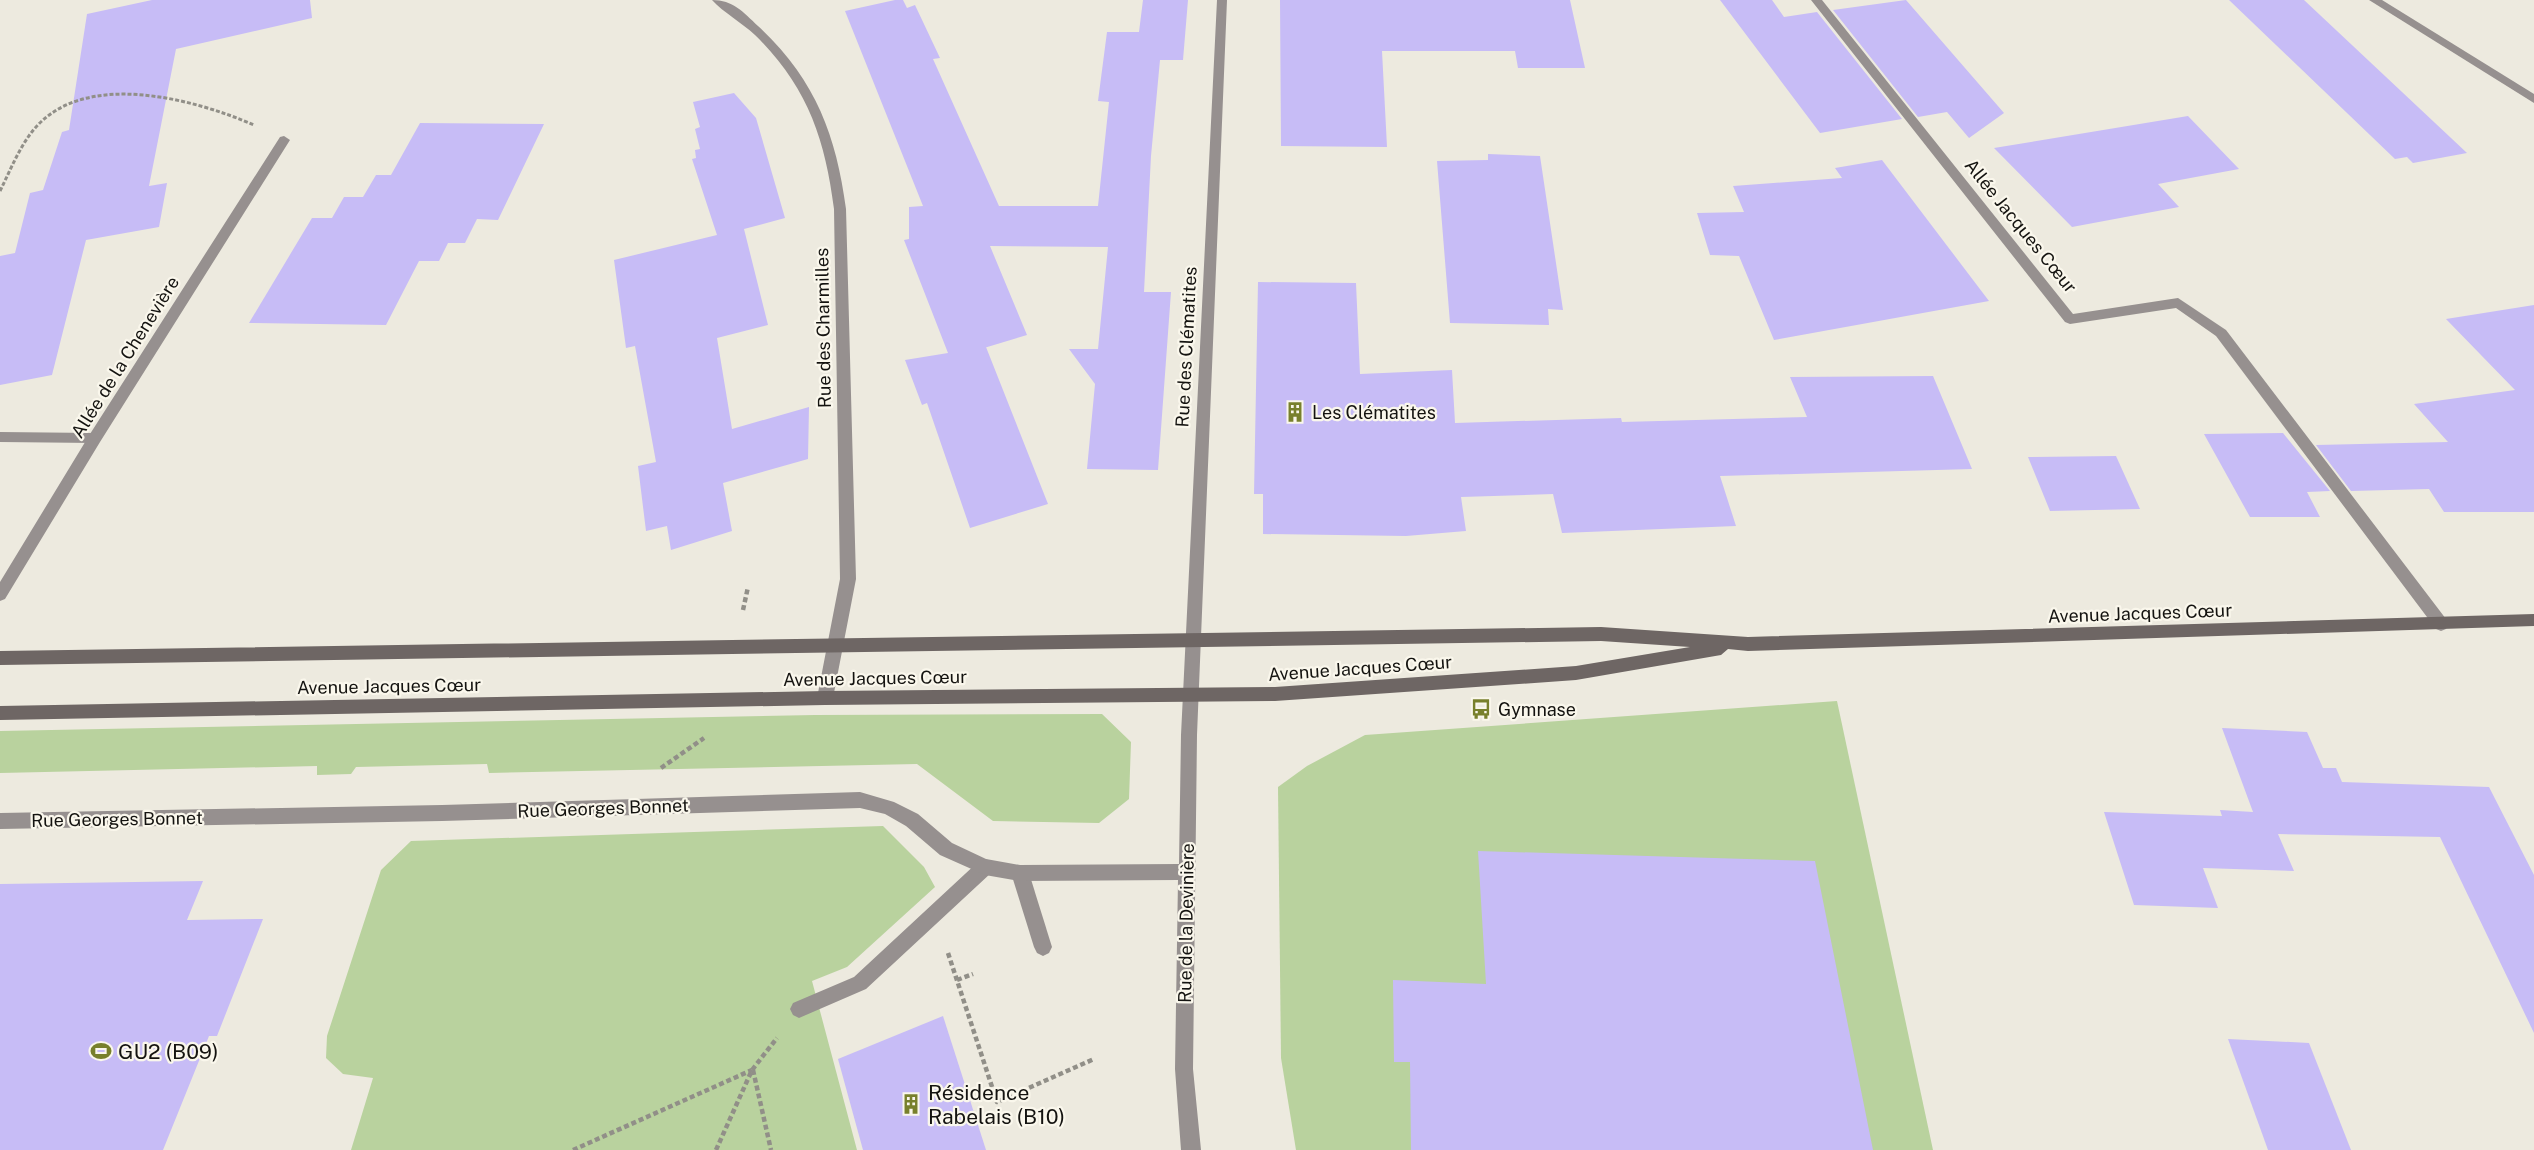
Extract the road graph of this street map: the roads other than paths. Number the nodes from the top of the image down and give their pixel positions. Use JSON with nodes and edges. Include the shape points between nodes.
{"nodes":[{"id":1,"x":717,"y":0,"type":"edge"},
{"id":2,"x":1222,"y":0,"type":"edge"},
{"id":3,"x":1816,"y":0,"type":"edge"},
{"id":4,"x":2374,"y":0,"type":"edge"},
{"id":5,"x":2534,"y":99,"type":"edge"},
{"id":6,"x":284,"y":140,"type":"road end"},
{"id":7,"x":0,"y":437,"type":"edge"},
{"id":8,"x":94,"y":438,"type":"junction"},
{"id":9,"x":0,"y":595,"type":"edge"},
{"id":10,"x":2534,"y":620,"type":"edge"},
{"id":11,"x":2441,"y":624,"type":"junction"},
{"id":12,"x":1192,"y":641,"type":"junction"},
{"id":13,"x":836,"y":644,"type":"junction"},
{"id":14,"x":1748,"y":644,"type":"junction"},
{"id":15,"x":0,"y":658,"type":"edge"},
{"id":16,"x":1190,"y":695,"type":"junction"},
{"id":17,"x":825,"y":698,"type":"junction"},
{"id":18,"x":0,"y":713,"type":"edge"},
{"id":19,"x":0,"y":821,"type":"edge"},
{"id":20,"x":985,"y":867,"type":"junction"},
{"id":21,"x":1186,"y":872,"type":"junction"},
{"id":22,"x":1020,"y":873,"type":"junction"},
{"id":23,"x":1043,"y":946,"type":"dead end"},
{"id":24,"x":799,"y":1010,"type":"dead end"},
{"id":25,"x":1191,"y":1150,"type":"edge"}],
"edges":[{"from":1,"to":13,"type":"street","name":"Rue des Charmilles","via":[[733,9],[769,42],[802,80],[835,164],[840,209],[848,579]]},
{"from":2,"to":12,"type":"street","name":"Rue des Clématites"},
{"from":3,"to":11,"type":"street","name":"Allée Jacques Cœur","via":[[2070,319],[2178,303],[2221,333]]},
{"from":4,"to":5,"type":"street"},
{"from":6,"to":8,"type":"street","name":"Allée de la Chenevière"},
{"from":7,"to":8,"type":"street"},
{"from":8,"to":9,"type":"street","name":"Allée de la Chenevière"},
{"from":10,"to":11,"type":"main road","name":"Avenue Jacques Cœur"},
{"from":11,"to":14,"type":"main road","name":"Avenue Jacques Cœur"},
{"from":12,"to":13,"type":"main road","name":"Avenue Jacques Cœur"},
{"from":12,"to":14,"type":"main road","name":"Avenue Jacques Cœur","via":[[1601,634]]},
{"from":12,"to":16,"type":"street","name":"Rue des Clématites"},
{"from":13,"to":15,"type":"main road","name":"Avenue Jacques Cœur"},
{"from":13,"to":17,"type":"street","name":"Rue des Charmilles"},
{"from":14,"to":16,"type":"main road","name":"Avenue Jacques Cœur","via":[[1576,673],[1275,694]]},
{"from":16,"to":17,"type":"main road","name":"Avenue Jacques Cœur"},
{"from":16,"to":21,"type":"street","name":"Rue de la Devinière"},
{"from":17,"to":18,"type":"main road","name":"Avenue Jacques Cœur"},
{"from":19,"to":20,"type":"street","name":"Rue Georges Bonnet","via":[[860,800],[912,820],[946,849]]},
{"from":20,"to":22,"type":"street","name":"Rue Georges Bonnet"},
{"from":20,"to":24,"type":"street","via":[[860,983]]},
{"from":21,"to":22,"type":"street","name":"Rue Georges Bonnet"},
{"from":21,"to":25,"type":"street","name":"Rue de la Devinière","via":[[1184,1069]]},
{"from":22,"to":23,"type":"street"}]}
